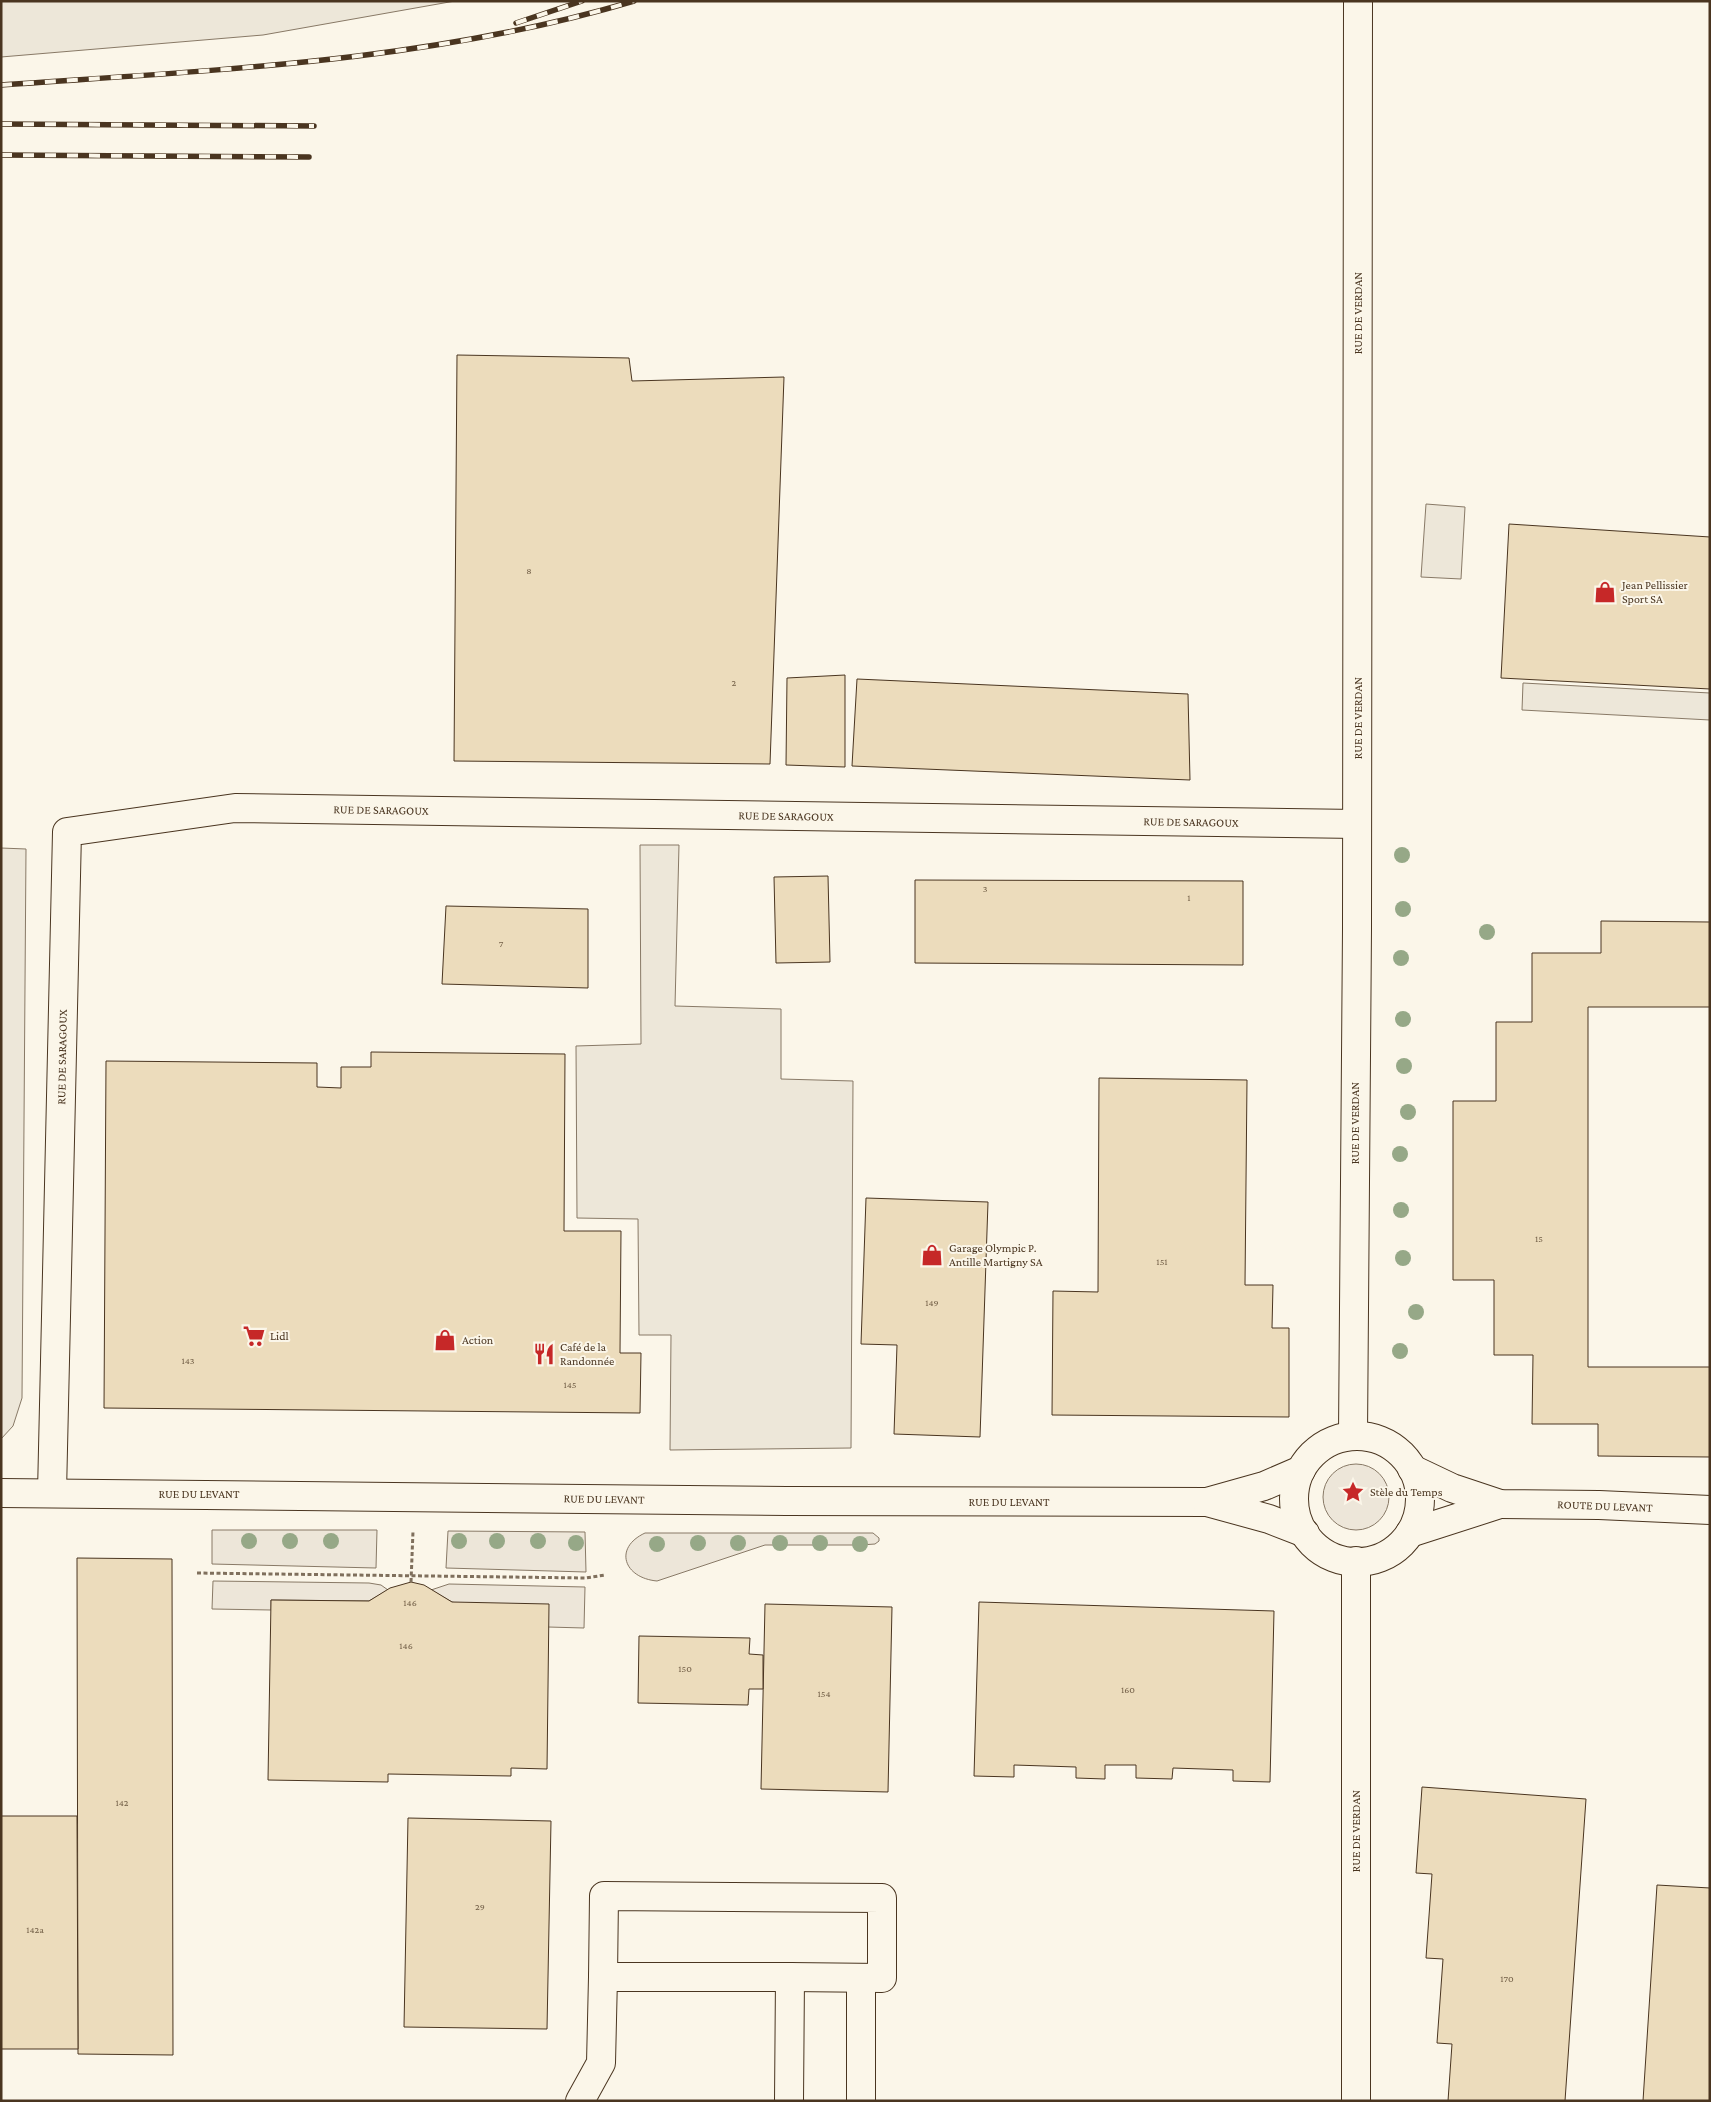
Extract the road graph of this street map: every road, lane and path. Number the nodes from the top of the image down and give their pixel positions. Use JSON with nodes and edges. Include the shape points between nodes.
{"nodes":[{"id":1,"x":1358,"y":1,"type":"edge"},
{"id":2,"x":1357,"y":824,"type":"junction"},
{"id":3,"x":1353,"y":1436,"type":"junction"},
{"id":4,"x":1412,"y":1469,"type":"junction"},
{"id":5,"x":1301,"y":1470,"type":"junction"},
{"id":6,"x":1,"y":1493,"type":"edge"},
{"id":7,"x":52,"y":1493,"type":"junction"},
{"id":8,"x":1207,"y":1502,"type":"junction"},
{"id":9,"x":1500,"y":1504,"type":"junction"},
{"id":10,"x":1710,"y":1510,"type":"edge"},
{"id":11,"x":413,"y":1526,"type":"dead end"},
{"id":12,"x":1410,"y":1533,"type":"junction"},
{"id":13,"x":1305,"y":1534,"type":"junction"},
{"id":14,"x":1356,"y":1562,"type":"junction"},
{"id":15,"x":197,"y":1572,"type":"dead end"},
{"id":16,"x":412,"y":1575,"type":"junction"},
{"id":17,"x":605,"y":1576,"type":"dead end"},
{"id":18,"x":411,"y":1582,"type":"dead end"},
{"id":19,"x":603,"y":1977,"type":"junction"},
{"id":20,"x":790,"y":1977,"type":"junction"},
{"id":21,"x":861,"y":1978,"type":"junction"},
{"id":22,"x":580,"y":2101,"type":"edge"},
{"id":23,"x":789,"y":2101,"type":"edge"},
{"id":24,"x":861,"y":2101,"type":"edge"},
{"id":25,"x":1356,"y":2101,"type":"edge"}],
"edges":[{"from":1,"to":2,"type":"street","name":"RUE DE VERDAN"},
{"from":2,"to":3,"type":"street","name":"RUE DE VERDAN"},
{"from":2,"to":7,"type":"street","name":"RUE DE SARAGOUX","via":[[235,808],[67,832]]},
{"from":3,"to":4,"type":"street","via":[[1384,1442],[1401,1454]]},
{"from":3,"to":5,"type":"street","via":[[1324,1445]]},
{"from":4,"to":9,"type":"street","name":"ROUTE DU LEVANT","via":[[1452,1488]]},
{"from":4,"to":12,"type":"street","via":[[1420,1502]]},
{"from":5,"to":8,"type":"street","name":"RUE DU LEVANT","via":[[1264,1486]]},
{"from":5,"to":13,"type":"street","via":[[1294,1505]]},
{"from":6,"to":7,"type":"street","name":"RUE DU LEVANT"},
{"from":7,"to":8,"type":"street","name":"RUE DU LEVANT"},
{"from":8,"to":13,"type":"street","name":"RUE DU LEVANT","via":[[1269,1519]]},
{"from":9,"to":10,"type":"street","name":"ROUTE DU LEVANT"},
{"from":9,"to":12,"type":"street","name":"ROUTE DU LEVANT"},
{"from":11,"to":16,"type":"path"},
{"from":12,"to":14,"type":"street","via":[[1387,1554]]},
{"from":13,"to":14,"type":"street","via":[[1327,1554]]},
{"from":14,"to":25,"type":"street","name":"RUE DE VERDAN"},
{"from":15,"to":16,"type":"path"},
{"from":16,"to":17,"type":"path"},
{"from":16,"to":18,"type":"path"},
{"from":19,"to":20,"type":"street"},
{"from":19,"to":21,"type":"street","via":[[604,1896],[882,1898],[882,1978]]},
{"from":19,"to":22,"type":"street","via":[[601,2063]]},
{"from":20,"to":21,"type":"street"},
{"from":20,"to":23,"type":"street"},
{"from":21,"to":24,"type":"street"}]}
